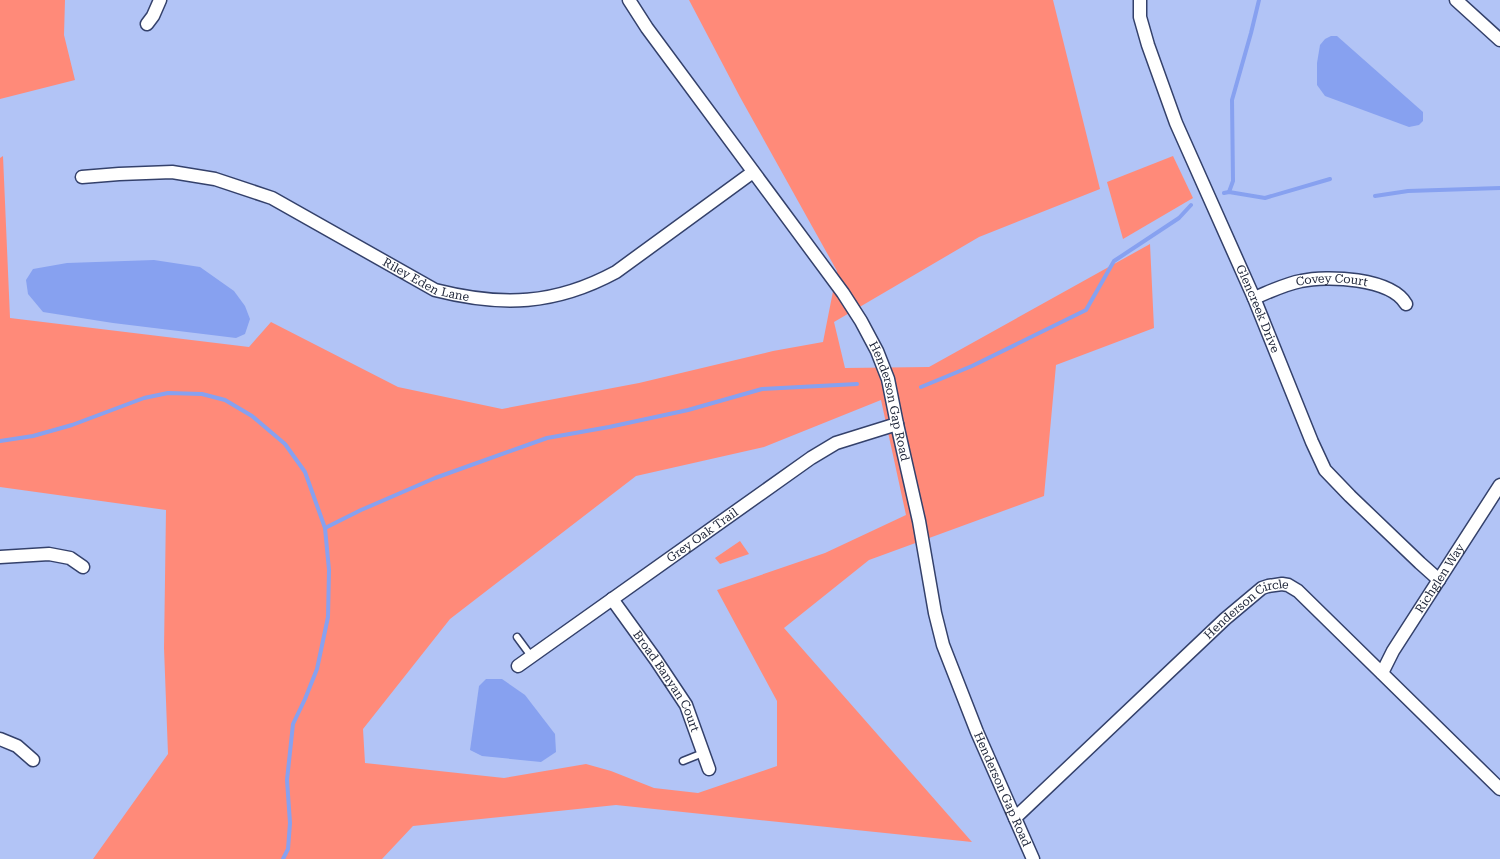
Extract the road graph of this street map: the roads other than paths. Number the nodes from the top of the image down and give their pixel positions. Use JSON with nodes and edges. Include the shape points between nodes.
{"nodes":[{"id":1,"x":160,"y":0,"type":"edge"},
{"id":2,"x":629,"y":0,"type":"edge"},
{"id":3,"x":1140,"y":0,"type":"edge"},
{"id":4,"x":1456,"y":0,"type":"edge"},
{"id":5,"x":146,"y":24,"type":"dead end"},
{"id":6,"x":1500,"y":40,"type":"edge"},
{"id":7,"x":754,"y":172,"type":"junction"},
{"id":8,"x":82,"y":177,"type":"dead end"},
{"id":9,"x":1254,"y":298,"type":"junction"},
{"id":10,"x":1406,"y":304,"type":"dead end"},
{"id":11,"x":896,"y":424,"type":"junction"},
{"id":12,"x":1500,"y":485,"type":"edge"},
{"id":13,"x":0,"y":557,"type":"edge"},
{"id":14,"x":83,"y":567,"type":"dead end"},
{"id":15,"x":1439,"y":580,"type":"junction"},
{"id":16,"x":612,"y":599,"type":"junction"},
{"id":17,"x":517,"y":637,"type":"dead end"},
{"id":18,"x":531,"y":656,"type":"junction"},
{"id":19,"x":518,"y":666,"type":"dead end"},
{"id":20,"x":1382,"y":673,"type":"junction"},
{"id":21,"x":0,"y":739,"type":"edge"},
{"id":22,"x":703,"y":753,"type":"junction"},
{"id":23,"x":33,"y":760,"type":"dead end"},
{"id":24,"x":683,"y":761,"type":"dead end"},
{"id":25,"x":709,"y":769,"type":"dead end"},
{"id":26,"x":1500,"y":789,"type":"edge"},
{"id":27,"x":1015,"y":818,"type":"junction"},
{"id":28,"x":1032,"y":859,"type":"edge"}],
"edges":[{"from":1,"to":5,"type":"street"},
{"from":2,"to":7,"type":"street","name":"Henderson Gap Road"},
{"from":3,"to":9,"type":"street","name":"Glencreek Drive","via":[[1140,18],[1176,123]]},
{"from":4,"to":6,"type":"street"},
{"from":7,"to":8,"type":"street","name":"Riley Eden Lane","via":[[616,272],[594,284],[534,300],[496,301],[435,290],[272,198],[215,179],[172,172]]},
{"from":7,"to":11,"type":"street","name":"Henderson Gap Road","via":[[861,322],[888,379]]},
{"from":9,"to":10,"type":"street","name":"Covey Court","via":[[1300,281],[1339,278],[1373,283],[1403,299]]},
{"from":9,"to":15,"type":"street","name":"Glencreek Drive","via":[[1325,470]]},
{"from":11,"to":16,"type":"street","name":"Grey Oak Trail","via":[[836,443],[811,458]]},
{"from":11,"to":27,"type":"street","name":"Henderson Gap Road","via":[[943,645]]},
{"from":12,"to":15,"type":"street","name":"Richglen Way"},
{"from":13,"to":14,"type":"street","via":[[49,554],[70,558]]},
{"from":15,"to":20,"type":"street","name":"Richglen Way"},
{"from":16,"to":18,"type":"street","name":"Grey Oak Trail"},
{"from":16,"to":22,"type":"street","name":"Broad Banyan Court","via":[[686,705]]},
{"from":17,"to":18,"type":"lane"},
{"from":18,"to":19,"type":"street","name":"Grey Oak Trail"},
{"from":20,"to":26,"type":"street","name":"Henderson Circle"},
{"from":20,"to":27,"type":"street","name":"Henderson Circle","via":[[1298,591],[1282,584],[1262,588],[1225,619]]},
{"from":21,"to":23,"type":"street","via":[[17,746]]},
{"from":22,"to":24,"type":"lane"},
{"from":22,"to":25,"type":"street","name":"Broad Banyan Court"},
{"from":27,"to":28,"type":"street","name":"Henderson Gap Road"}]}
